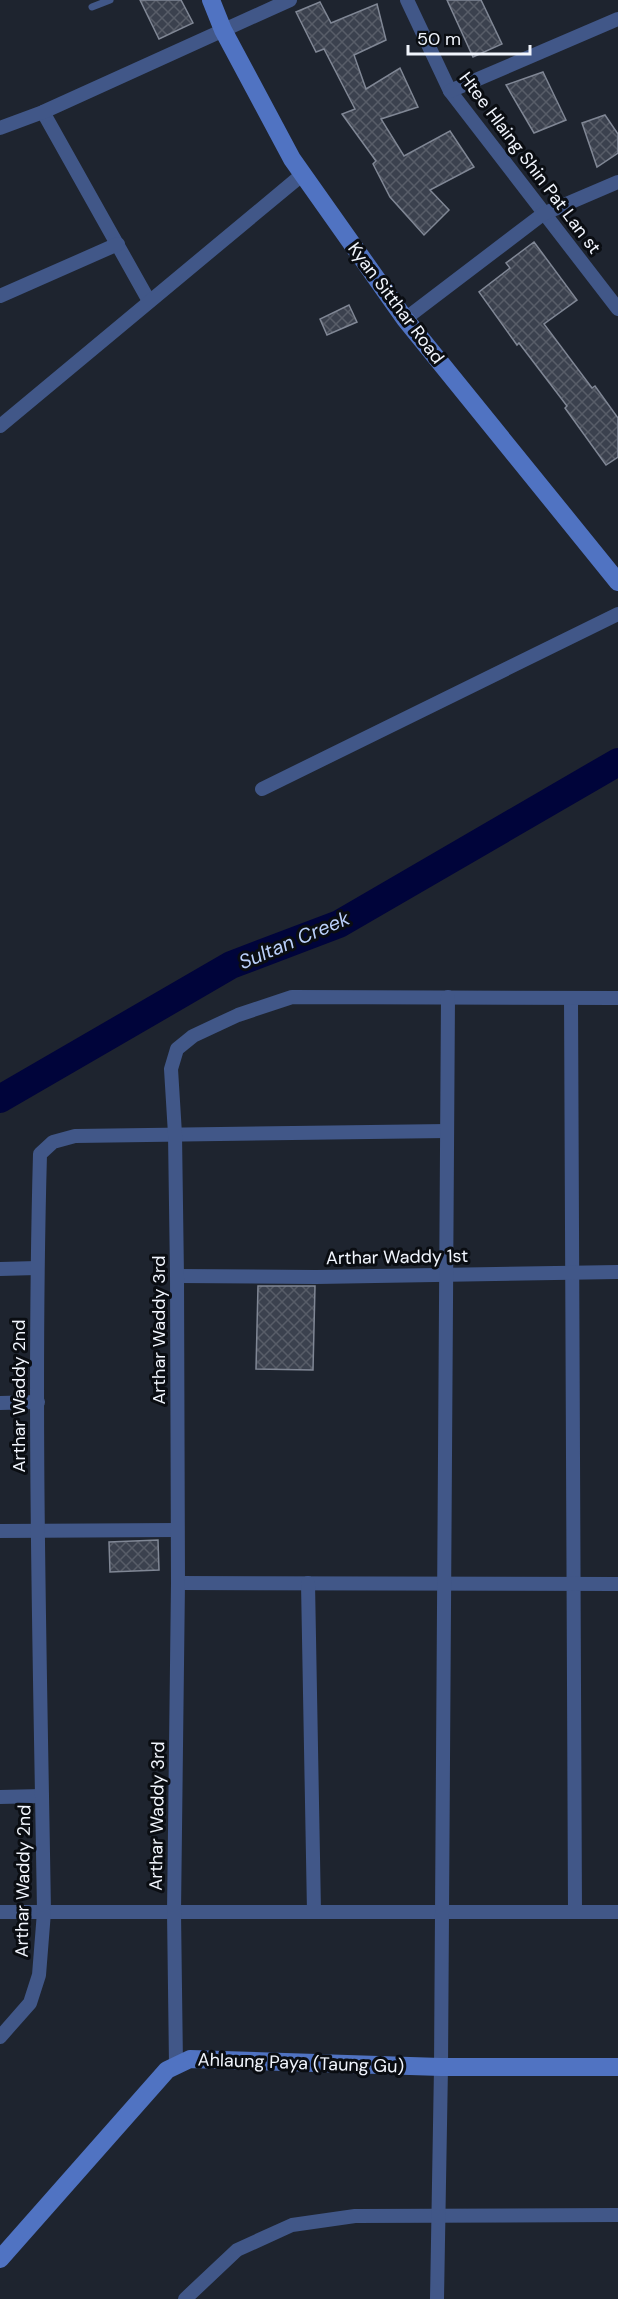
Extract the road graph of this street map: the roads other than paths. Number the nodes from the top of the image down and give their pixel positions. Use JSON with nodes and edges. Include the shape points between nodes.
{"nodes":[{"id":1,"x":110,"y":0,"type":"edge"},
{"id":2,"x":211,"y":0,"type":"edge"},
{"id":3,"x":290,"y":0,"type":"edge"},
{"id":4,"x":407,"y":0,"type":"edge"},
{"id":5,"x":92,"y":7,"type":"dead end"},
{"id":6,"x":618,"y":19,"type":"edge"},
{"id":7,"x":224,"y":30,"type":"junction"},
{"id":8,"x":450,"y":91,"type":"junction"},
{"id":9,"x":43,"y":112,"type":"junction"},
{"id":10,"x":0,"y":128,"type":"edge"},
{"id":11,"x":303,"y":174,"type":"junction"},
{"id":12,"x":618,"y":182,"type":"edge"},
{"id":13,"x":543,"y":214,"type":"junction"},
{"id":14,"x":117,"y":244,"type":"junction"},
{"id":15,"x":0,"y":296,"type":"edge"},
{"id":16,"x":149,"y":301,"type":"junction"},
{"id":17,"x":618,"y":309,"type":"edge"},
{"id":18,"x":405,"y":319,"type":"junction"},
{"id":19,"x":0,"y":426,"type":"edge"},
{"id":20,"x":615,"y":573,"type":"edge"},
{"id":21,"x":618,"y":614,"type":"edge"},
{"id":22,"x":262,"y":789,"type":"dead end"},
{"id":23,"x":448,"y":997,"type":"junction"},
{"id":24,"x":571,"y":998,"type":"junction"},
{"id":25,"x":618,"y":998,"type":"edge"},
{"id":26,"x":447,"y":1131,"type":"junction"},
{"id":27,"x":175,"y":1134,"type":"junction"},
{"id":28,"x":37,"y":1268,"type":"junction"},
{"id":29,"x":0,"y":1269,"type":"edge"},
{"id":30,"x":572,"y":1272,"type":"junction"},
{"id":31,"x":618,"y":1272,"type":"edge"},
{"id":32,"x":446,"y":1274,"type":"junction"},
{"id":33,"x":177,"y":1276,"type":"junction"},
{"id":34,"x":38,"y":1402,"type":"junction"},
{"id":35,"x":0,"y":1403,"type":"edge"},
{"id":36,"x":37,"y":1530,"type":"junction"},
{"id":37,"x":177,"y":1530,"type":"junction"},
{"id":38,"x":0,"y":1531,"type":"edge"},
{"id":39,"x":178,"y":1583,"type":"junction"},
{"id":40,"x":308,"y":1583,"type":"junction"},
{"id":41,"x":444,"y":1583,"type":"junction"},
{"id":42,"x":574,"y":1584,"type":"junction"},
{"id":43,"x":618,"y":1584,"type":"edge"},
{"id":44,"x":42,"y":1796,"type":"junction"},
{"id":45,"x":0,"y":1797,"type":"edge"},
{"id":46,"x":0,"y":1912,"type":"edge"},
{"id":47,"x":44,"y":1912,"type":"junction"},
{"id":48,"x":174,"y":1912,"type":"junction"},
{"id":49,"x":314,"y":1912,"type":"junction"},
{"id":50,"x":442,"y":1912,"type":"junction"},
{"id":51,"x":575,"y":1912,"type":"junction"},
{"id":52,"x":618,"y":1912,"type":"edge"},
{"id":53,"x":0,"y":2037,"type":"edge"},
{"id":54,"x":176,"y":2065,"type":"junction"},
{"id":55,"x":441,"y":2067,"type":"junction"},
{"id":56,"x":618,"y":2067,"type":"edge"},
{"id":57,"x":439,"y":2215,"type":"junction"},
{"id":58,"x":618,"y":2215,"type":"edge"},
{"id":59,"x":0,"y":2259,"type":"edge"},
{"id":60,"x":185,"y":2299,"type":"edge"},
{"id":61,"x":437,"y":2299,"type":"edge"}],
"edges":[{"from":1,"to":5,"type":"lane"},
{"from":2,"to":7,"type":"street","name":"Kyan Sitthar Road"},
{"from":3,"to":7,"type":"street"},
{"from":4,"to":8,"type":"street","name":"Htee Hlaing Shin Pat Lan st"},
{"from":6,"to":8,"type":"street"},
{"from":7,"to":9,"type":"street"},
{"from":7,"to":11,"type":"street","name":"Kyan Sitthar Road"},
{"from":8,"to":13,"type":"street","name":"Htee Hlaing Shin Pat Lan st"},
{"from":9,"to":10,"type":"street"},
{"from":9,"to":14,"type":"street"},
{"from":11,"to":16,"type":"street"},
{"from":11,"to":18,"type":"street","name":"Kyan Sitthar Road"},
{"from":12,"to":13,"type":"street"},
{"from":13,"to":17,"type":"street","name":"Htee Hlaing Shin Pat Lan st"},
{"from":13,"to":18,"type":"street"},
{"from":14,"to":15,"type":"street"},
{"from":14,"to":16,"type":"street"},
{"from":16,"to":19,"type":"street"},
{"from":18,"to":20,"type":"street","name":"Kyan Sitthar Road"},
{"from":21,"to":22,"type":"street"},
{"from":23,"to":24,"type":"street","name":"Arthar Waddy 3rd"},
{"from":23,"to":26,"type":"street"},
{"from":23,"to":27,"type":"street","name":"Arthar Waddy 3rd","via":[[292,997],[192,1036],[177,1048],[171,1069]]},
{"from":24,"to":25,"type":"street","name":"Arthar Waddy 3rd"},
{"from":24,"to":30,"type":"street"},
{"from":26,"to":27,"type":"street","name":"Arthar Waddy 2nd"},
{"from":26,"to":32,"type":"street"},
{"from":27,"to":28,"type":"street","name":"Arthar Waddy 2nd","via":[[75,1136],[53,1142],[40,1154]]},
{"from":27,"to":33,"type":"street","name":"Arthar Waddy 3rd"},
{"from":28,"to":29,"type":"street"},
{"from":28,"to":34,"type":"street","name":"Arthar Waddy 2nd"},
{"from":30,"to":31,"type":"street","name":"Arthar Waddy 1st"},
{"from":30,"to":32,"type":"street","name":"Arthar Waddy 1st"},
{"from":30,"to":42,"type":"street"},
{"from":32,"to":33,"type":"street","name":"Arthar Waddy 1st"},
{"from":32,"to":41,"type":"street"},
{"from":33,"to":37,"type":"street","name":"Arthar Waddy 3rd"},
{"from":34,"to":35,"type":"street"},
{"from":34,"to":36,"type":"street","name":"Arthar Waddy 2nd"},
{"from":36,"to":37,"type":"street"},
{"from":36,"to":38,"type":"street"},
{"from":36,"to":44,"type":"street","name":"Arthar Waddy 2nd"},
{"from":37,"to":39,"type":"street","name":"Arthar Waddy 3rd"},
{"from":39,"to":40,"type":"street"},
{"from":39,"to":48,"type":"street","name":"Arthar Waddy 3rd"},
{"from":40,"to":41,"type":"street"},
{"from":40,"to":49,"type":"street"},
{"from":41,"to":42,"type":"street"},
{"from":41,"to":50,"type":"street"},
{"from":42,"to":43,"type":"street"},
{"from":42,"to":51,"type":"street"},
{"from":44,"to":45,"type":"street"},
{"from":44,"to":47,"type":"street","name":"Arthar Waddy 2nd"},
{"from":46,"to":47,"type":"street"},
{"from":47,"to":48,"type":"street"},
{"from":47,"to":53,"type":"street","name":"Arthar Waddy 2nd","via":[[39,1975],[30,2002]]},
{"from":48,"to":49,"type":"street"},
{"from":48,"to":54,"type":"street","name":"Arthar Waddy 3rd"},
{"from":49,"to":50,"type":"street"},
{"from":50,"to":51,"type":"street"},
{"from":50,"to":55,"type":"street"},
{"from":51,"to":52,"type":"street"},
{"from":54,"to":55,"type":"street","name":"Ahlaung Paya (Taung Gu)","via":[[190,2059]]},
{"from":54,"to":59,"type":"street","name":"Ahlaung Paya (Taung Gu)","via":[[167,2070]]},
{"from":55,"to":56,"type":"street","name":"Ahlaung Paya (Taung Gu)"},
{"from":55,"to":57,"type":"street"},
{"from":57,"to":58,"type":"street"},
{"from":57,"to":60,"type":"street","via":[[355,2216],[292,2225],[237,2250]]},
{"from":57,"to":61,"type":"street"}]}
